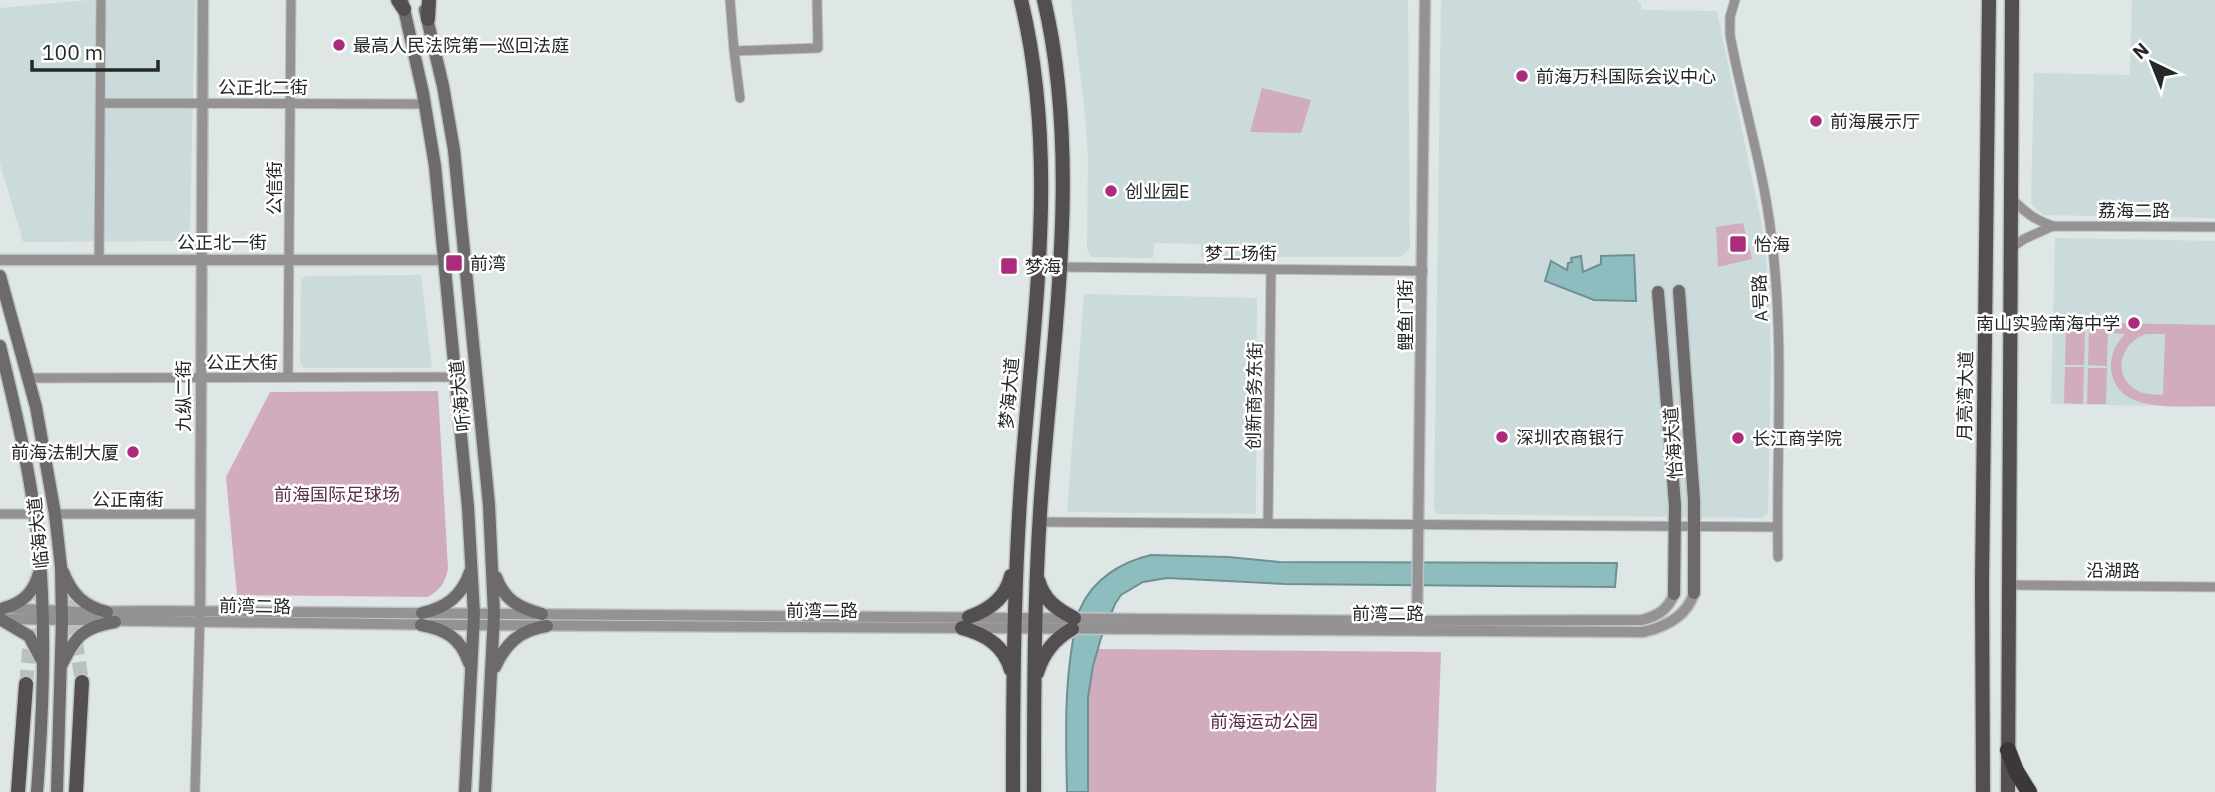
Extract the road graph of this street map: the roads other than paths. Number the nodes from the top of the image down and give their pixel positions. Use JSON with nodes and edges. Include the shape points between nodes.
{"nodes":[{"id":1,"x":101,"y":0,"type":"edge"},
{"id":2,"x":203,"y":0,"type":"edge"},
{"id":3,"x":291,"y":0,"type":"edge"},
{"id":4,"x":423,"y":0,"type":"edge"},
{"id":5,"x":429,"y":0,"type":"edge"},
{"id":6,"x":730,"y":0,"type":"edge"},
{"id":7,"x":817,"y":0,"type":"edge"},
{"id":8,"x":1044,"y":0,"type":"edge"},
{"id":9,"x":1054,"y":0,"type":"edge"},
{"id":10,"x":1425,"y":0,"type":"edge"},
{"id":11,"x":1735,"y":0,"type":"edge"},
{"id":12,"x":2012,"y":0,"type":"edge"},
{"id":13,"x":2018,"y":0,"type":"edge"},
{"id":14,"x":401,"y":3,"type":"edge"},
{"id":15,"x":1021,"y":3,"type":"edge"},
{"id":16,"x":1988,"y":3,"type":"edge"},
{"id":17,"x":428,"y":19,"type":"junction"},
{"id":18,"x":2012,"y":19,"type":"junction"},
{"id":19,"x":1049,"y":21,"type":"junction"},
{"id":20,"x":734,"y":51,"type":"junction"},
{"id":21,"x":740,"y":98,"type":"dead end"},
{"id":22,"x":101,"y":103,"type":"junction"},
{"id":23,"x":201,"y":103,"type":"junction"},
{"id":24,"x":290,"y":103,"type":"junction"},
{"id":25,"x":425,"y":104,"type":"junction"},
{"id":26,"x":2011,"y":198,"type":"junction"},
{"id":27,"x":2053,"y":226,"type":"junction"},
{"id":28,"x":2215,"y":227,"type":"edge"},
{"id":29,"x":2011,"y":248,"type":"junction"},
{"id":30,"x":0,"y":260,"type":"edge"},
{"id":31,"x":99,"y":260,"type":"junction"},
{"id":32,"x":201,"y":260,"type":"junction"},
{"id":33,"x":289,"y":260,"type":"junction"},
{"id":34,"x":444,"y":260,"type":"junction"},
{"id":35,"x":1058,"y":267,"type":"junction"},
{"id":36,"x":1271,"y":269,"type":"junction"},
{"id":37,"x":1423,"y":271,"type":"junction"},
{"id":38,"x":0,"y":276,"type":"edge"},
{"id":39,"x":1679,"y":291,"type":"dead end"},
{"id":40,"x":1658,"y":292,"type":"dead end"},
{"id":41,"x":0,"y":346,"type":"edge"},
{"id":42,"x":200,"y":377,"type":"junction"},
{"id":43,"x":288,"y":377,"type":"junction"},
{"id":44,"x":456,"y":377,"type":"junction"},
{"id":45,"x":29,"y":378,"type":"junction"},
{"id":46,"x":4,"y":379,"type":"edge"},
{"id":47,"x":0,"y":514,"type":"edge"},
{"id":48,"x":34,"y":514,"type":"junction"},
{"id":49,"x":55,"y":514,"type":"junction"},
{"id":50,"x":200,"y":514,"type":"junction"},
{"id":51,"x":1039,"y":522,"type":"junction"},
{"id":52,"x":1268,"y":523,"type":"junction"},
{"id":53,"x":1419,"y":524,"type":"junction"},
{"id":54,"x":1675,"y":526,"type":"junction"},
{"id":55,"x":1695,"y":527,"type":"junction"},
{"id":56,"x":1777,"y":527,"type":"junction"},
{"id":57,"x":1777,"y":557,"type":"dead end"},
{"id":58,"x":1015,"y":561,"type":"junction"},
{"id":59,"x":472,"y":565,"type":"junction"},
{"id":60,"x":61,"y":567,"type":"junction"},
{"id":61,"x":493,"y":567,"type":"junction"},
{"id":62,"x":40,"y":569,"type":"junction"},
{"id":63,"x":1036,"y":572,"type":"junction"},
{"id":64,"x":2010,"y":585,"type":"junction"},
{"id":65,"x":2215,"y":587,"type":"edge"},
{"id":66,"x":1694,"y":593,"type":"joint"},
{"id":67,"x":1674,"y":594,"type":"joint"},
{"id":68,"x":200,"y":611,"type":"junction"},
{"id":69,"x":107,"y":612,"type":"junction"},
{"id":70,"x":1,"y":614,"type":"edge"},
{"id":71,"x":43,"y":615,"type":"junction"},
{"id":72,"x":62,"y":616,"type":"junction"},
{"id":73,"x":421,"y":619,"type":"junction"},
{"id":74,"x":473,"y":620,"type":"junction"},
{"id":75,"x":494,"y":620,"type":"junction"},
{"id":76,"x":544,"y":620,"type":"junction"},
{"id":77,"x":115,"y":622,"type":"junction"},
{"id":78,"x":1013,"y":622,"type":"junction"},
{"id":79,"x":1035,"y":622,"type":"junction"},
{"id":80,"x":200,"y":623,"type":"junction"},
{"id":81,"x":965,"y":623,"type":"junction"},
{"id":82,"x":1073,"y":624,"type":"junction"},
{"id":83,"x":1418,"y":626,"type":"junction"},
{"id":84,"x":1642,"y":626,"type":"junction"},
{"id":85,"x":42,"y":663,"type":"junction"},
{"id":86,"x":61,"y":668,"type":"junction"},
{"id":87,"x":471,"y":671,"type":"junction"},
{"id":88,"x":492,"y":674,"type":"junction"},
{"id":89,"x":1013,"y":676,"type":"junction"},
{"id":90,"x":82,"y":682,"type":"tunnel mouth"},
{"id":91,"x":26,"y":684,"type":"tunnel mouth"},
{"id":92,"x":1034,"y":688,"type":"junction"},
{"id":93,"x":2008,"y":750,"type":"junction"},
{"id":94,"x":2029,"y":791,"type":"edge"},
{"id":95,"x":18,"y":792,"type":"edge"},
{"id":96,"x":37,"y":792,"type":"edge"},
{"id":97,"x":57,"y":792,"type":"edge"},
{"id":98,"x":76,"y":792,"type":"edge"},
{"id":99,"x":195,"y":792,"type":"edge"},
{"id":100,"x":465,"y":792,"type":"edge"},
{"id":101,"x":485,"y":792,"type":"edge"},
{"id":102,"x":1013,"y":792,"type":"edge"},
{"id":103,"x":1034,"y":792,"type":"edge"},
{"id":104,"x":1983,"y":792,"type":"edge"},
{"id":105,"x":2008,"y":792,"type":"edge"}],
"edges":[{"from":1,"to":22,"type":"street"},
{"from":2,"to":23,"type":"street","name":"九纵二街"},
{"from":3,"to":24,"type":"street","name":"公信街"},
{"from":4,"to":17,"type":"main road","name":"听海大道"},
{"from":5,"to":17,"type":"main road"},
{"from":6,"to":20,"type":"street"},
{"from":7,"to":20,"type":"street","via":[[818,48]]},
{"from":8,"to":19,"type":"main road"},
{"from":9,"to":19,"type":"main road"},
{"from":10,"to":37,"type":"street","name":"鲤鱼门街"},
{"from":11,"to":56,"type":"street","name":"A号路","via":[[1730,35],[1774,260],[1779,379]]},
{"from":12,"to":18,"type":"main road"},
{"from":13,"to":18,"type":"main road"},
{"from":14,"to":25,"type":"main road","name":"听海大道"},
{"from":15,"to":58,"type":"main road","name":"梦海大道","via":[[1040,115],[1043,174]]},
{"from":16,"to":104,"type":"main road","name":"月亮湾大道"},
{"from":17,"to":61,"type":"main road","name":"听海大道","via":[[454,150]]},
{"from":18,"to":26,"type":"main road"},
{"from":19,"to":35,"type":"main road","via":[[1064,153]]},
{"from":20,"to":21,"type":"street"},
{"from":22,"to":23,"type":"street","name":"公正北二街"},
{"from":22,"to":31,"type":"street"},
{"from":23,"to":24,"type":"street","name":"公正北二街"},
{"from":23,"to":32,"type":"street","name":"九纵二街"},
{"from":24,"to":25,"type":"street","name":"公正北二街"},
{"from":24,"to":33,"type":"street","name":"公信街"},
{"from":25,"to":34,"type":"main road","name":"听海大道"},
{"from":26,"to":27,"type":"street","name":"荔海二路","via":[[2026,214]]},
{"from":26,"to":29,"type":"main road"},
{"from":27,"to":28,"type":"street","name":"荔海二路"},
{"from":27,"to":29,"type":"street","name":"荔海二路"},
{"from":29,"to":64,"type":"main road"},
{"from":30,"to":31,"type":"street","name":"公正北一街"},
{"from":31,"to":32,"type":"street","name":"公正北一街"},
{"from":32,"to":33,"type":"street","name":"公正北一街"},
{"from":32,"to":42,"type":"street","name":"九纵二街"},
{"from":33,"to":34,"type":"street","name":"公正北一街"},
{"from":33,"to":43,"type":"street","name":"公信街"},
{"from":34,"to":44,"type":"main road","name":"听海大道"},
{"from":35,"to":36,"type":"street","name":"梦工场街"},
{"from":35,"to":51,"type":"main road"},
{"from":36,"to":37,"type":"street","name":"梦工场街"},
{"from":36,"to":52,"type":"street","name":"创新商务东街"},
{"from":37,"to":53,"type":"street","name":"鲤鱼门街"},
{"from":38,"to":45,"type":"main road","name":"临海大道"},
{"from":39,"to":55,"type":"main road","name":"怡海大道"},
{"from":40,"to":54,"type":"main road","name":"怡海大道"},
{"from":41,"to":46,"type":"main road","name":"临海大道"},
{"from":42,"to":43,"type":"street","name":"公正大街"},
{"from":42,"to":45,"type":"street","name":"公正大街"},
{"from":42,"to":50,"type":"street","name":"九纵二街"},
{"from":43,"to":44,"type":"street","name":"公正大街"},
{"from":44,"to":59,"type":"main road","name":"听海大道"},
{"from":45,"to":49,"type":"main road","name":"临海大道"},
{"from":46,"to":48,"type":"main road","name":"临海大道"},
{"from":47,"to":48,"type":"street"},
{"from":48,"to":62,"type":"main road","name":"临海大道"},
{"from":49,"to":50,"type":"street","name":"公正南街"},
{"from":49,"to":60,"type":"main road","name":"临海大道"},
{"from":50,"to":68,"type":"street","name":"九纵二街"},
{"from":51,"to":52,"type":"street"},
{"from":51,"to":63,"type":"main road"},
{"from":52,"to":53,"type":"street"},
{"from":53,"to":54,"type":"street"},
{"from":53,"to":83,"type":"street","name":"鲤鱼门街"},
{"from":54,"to":55,"type":"street"},
{"from":54,"to":67,"type":"main road","name":"怡海大道"},
{"from":55,"to":56,"type":"street"},
{"from":55,"to":66,"type":"main road","name":"怡海大道"},
{"from":56,"to":57,"type":"street","name":"A号路"},
{"from":58,"to":78,"type":"main road","name":"梦海大道"},
{"from":58,"to":81,"type":"main road","via":[[999,599]]},
{"from":59,"to":73,"type":"main road","via":[[456,598]]},
{"from":59,"to":74,"type":"main road","name":"听海大道"},
{"from":60,"to":69,"type":"main road","via":[[75,595]]},
{"from":60,"to":72,"type":"main road","name":"临海大道"},
{"from":61,"to":75,"type":"main road","name":"听海大道"},
{"from":61,"to":76,"type":"main road","via":[[510,601]]},
{"from":62,"to":70,"type":"main road","via":[[26,598]]},
{"from":62,"to":71,"type":"main road","name":"临海大道"},
{"from":63,"to":79,"type":"main road"},
{"from":63,"to":82,"type":"main road","via":[[1050,603]]},
{"from":64,"to":65,"type":"street","name":"沿湖路"},
{"from":64,"to":93,"type":"main road"},
{"from":66,"to":84,"type":"street","via":[[1688,607],[1675,618],[1660,627]]},
{"from":67,"to":84,"type":"street","via":[[1670,603]]},
{"from":68,"to":69,"type":"street","name":"前湾二路"},
{"from":68,"to":73,"type":"street","name":"前湾二路"},
{"from":68,"to":80,"type":"street","name":"九纵二街"},
{"from":69,"to":72,"type":"street","name":"前湾二路"},
{"from":70,"to":71,"type":"street","name":"前湾二路"},
{"from":70,"to":85,"type":"main road","via":[[29,636]]},
{"from":71,"to":72,"type":"street","name":"前湾二路"},
{"from":71,"to":85,"type":"main road","name":"临海大道"},
{"from":72,"to":77,"type":"street","name":"前湾二路"},
{"from":72,"to":86,"type":"main road","name":"临海大道"},
{"from":73,"to":74,"type":"street","name":"前湾二路"},
{"from":73,"to":80,"type":"street","name":"前湾二路"},
{"from":73,"to":87,"type":"main road","via":[[456,639]]},
{"from":74,"to":75,"type":"street","name":"前湾二路"},
{"from":74,"to":87,"type":"main road","name":"听海大道"},
{"from":75,"to":76,"type":"street","name":"前湾二路"},
{"from":75,"to":88,"type":"main road","name":"听海大道"},
{"from":76,"to":81,"type":"street","name":"前湾二路"},
{"from":76,"to":88,"type":"main road","via":[[510,641]]},
{"from":77,"to":80,"type":"street","name":"前湾二路"},
{"from":77,"to":86,"type":"main road","via":[[85,631]]},
{"from":78,"to":79,"type":"street","name":"前湾二路"},
{"from":78,"to":81,"type":"street","name":"前湾二路"},
{"from":78,"to":89,"type":"main road","name":"梦海大道"},
{"from":79,"to":82,"type":"street","name":"前湾二路"},
{"from":79,"to":92,"type":"main road"},
{"from":80,"to":99,"type":"street","name":"九纵二街"},
{"from":81,"to":89,"type":"main road","via":[[995,642]]},
{"from":82,"to":83,"type":"street","name":"前湾二路"},
{"from":82,"to":92,"type":"main road","via":[[1043,658]]},
{"from":83,"to":84,"type":"street","name":"前湾二路"},
{"from":85,"to":96,"type":"main road","name":"临海大道"},
{"from":86,"to":97,"type":"main road","name":"临海大道"},
{"from":87,"to":100,"type":"main road","name":"听海大道"},
{"from":88,"to":101,"type":"main road","name":"听海大道"},
{"from":89,"to":102,"type":"main road","name":"梦海大道"},
{"from":90,"to":98,"type":"main road"},
{"from":91,"to":95,"type":"main road"},
{"from":92,"to":103,"type":"main road"},
{"from":93,"to":94,"type":"highway"},
{"from":93,"to":105,"type":"main road"}]}
